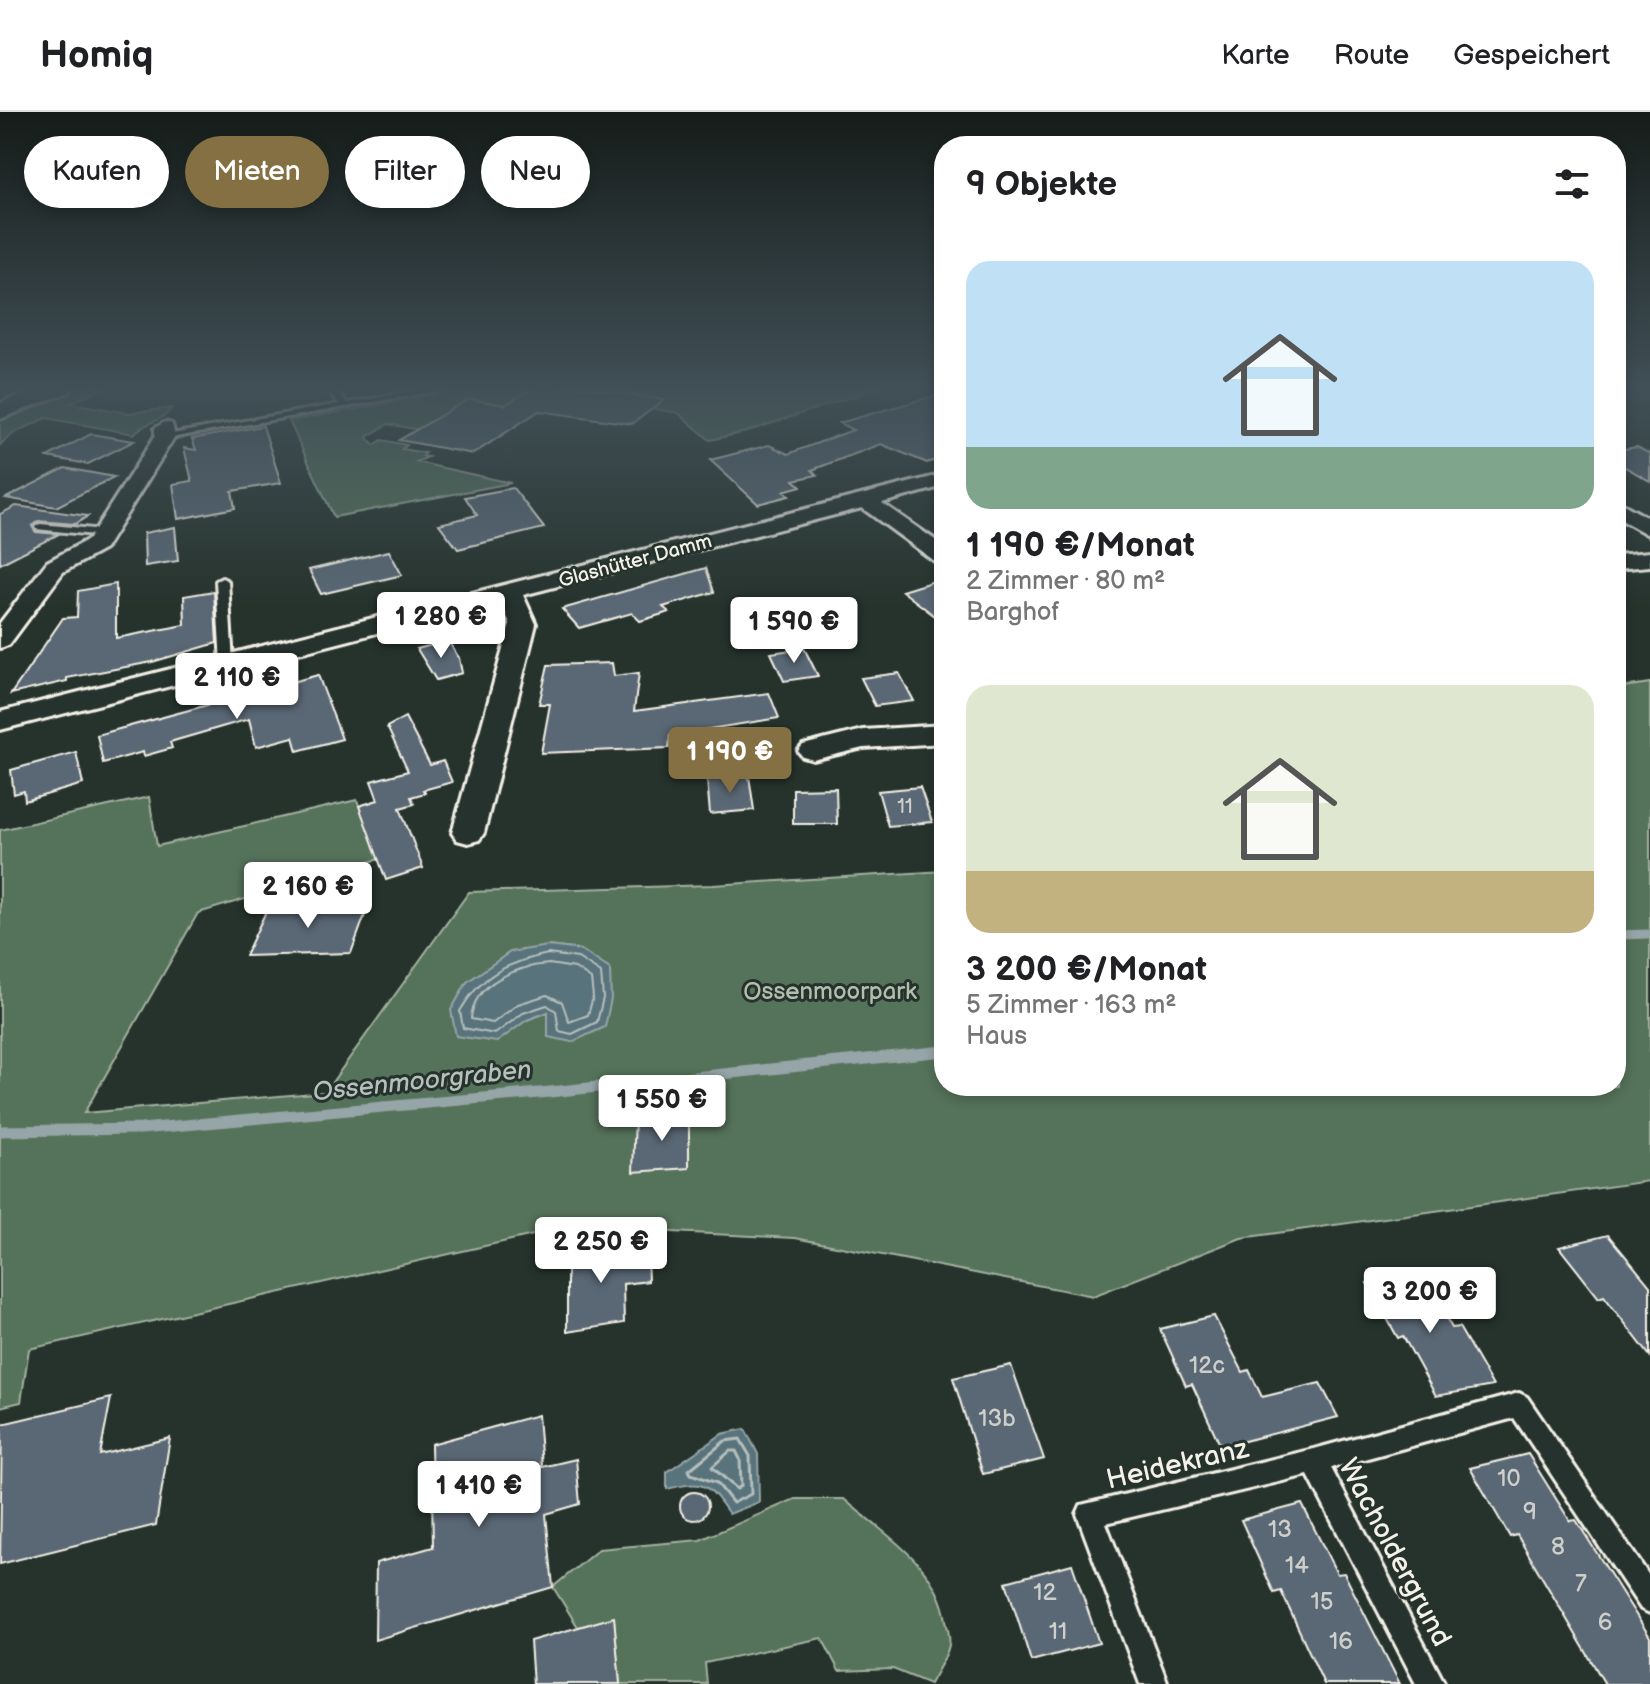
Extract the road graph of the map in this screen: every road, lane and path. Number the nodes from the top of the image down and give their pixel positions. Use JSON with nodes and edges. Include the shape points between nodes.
{"nodes":[{"id":1,"x":148,"y":460,"type":"edge"},
{"id":2,"x":934,"y":483,"type":"edge"},
{"id":3,"x":866,"y":501,"type":"junction"},
{"id":4,"x":1626,"y":513,"type":"edge"},
{"id":5,"x":40,"y":527,"type":"dead end"},
{"id":6,"x":1650,"y":529,"type":"edge"},
{"id":7,"x":104,"y":533,"type":"junction"},
{"id":8,"x":934,"y":550,"type":"edge"},
{"id":9,"x":1650,"y":559,"type":"edge"},
{"id":10,"x":1626,"y":561,"type":"edge"},
{"id":11,"x":222,"y":581,"type":"dead end"},
{"id":12,"x":510,"y":594,"type":"junction"},
{"id":13,"x":11,"y":608,"type":"edge"},
{"id":14,"x":0,"y":640,"type":"edge"},
{"id":15,"x":227,"y":664,"type":"junction"},
{"id":16,"x":0,"y":721,"type":"edge"},
{"id":17,"x":934,"y":735,"type":"edge"},
{"id":18,"x":813,"y":751,"type":"dead end"},
{"id":19,"x":468,"y":833,"type":"dead end"},
{"id":20,"x":1314,"y":1461,"type":"junction"},
{"id":21,"x":1650,"y":1600,"type":"edge"},
{"id":22,"x":1154,"y":1684,"type":"edge"},
{"id":23,"x":1431,"y":1684,"type":"edge"}],
"edges":[{"from":1,"to":7,"type":"street"},
{"from":2,"to":3,"type":"street","name":"Glashütter Damm"},
{"from":3,"to":8,"type":"street"},
{"from":3,"to":12,"type":"street","name":"Glashütter Damm"},
{"from":4,"to":6,"type":"street"},
{"from":5,"to":7,"type":"lane"},
{"from":7,"to":13,"type":"street","via":[[97,544],[55,567]]},
{"from":9,"to":10,"type":"street"},
{"from":11,"to":15,"type":"lane"},
{"from":12,"to":15,"type":"street","name":"Glashütter Damm"},
{"from":12,"to":19,"type":"street","via":[[523,624]]},
{"from":13,"to":14,"type":"street"},
{"from":15,"to":16,"type":"street","name":"Glashütter Damm"},
{"from":17,"to":18,"type":"street","via":[[863,739]]},
{"from":20,"to":21,"type":"lane","name":"Wacholdergrund","via":[[1519,1405]]},
{"from":20,"to":22,"type":"lane","name":"Heidekranz","via":[[1090,1514]]},
{"from":20,"to":23,"type":"lane","name":"Wacholdergrund"}]}
